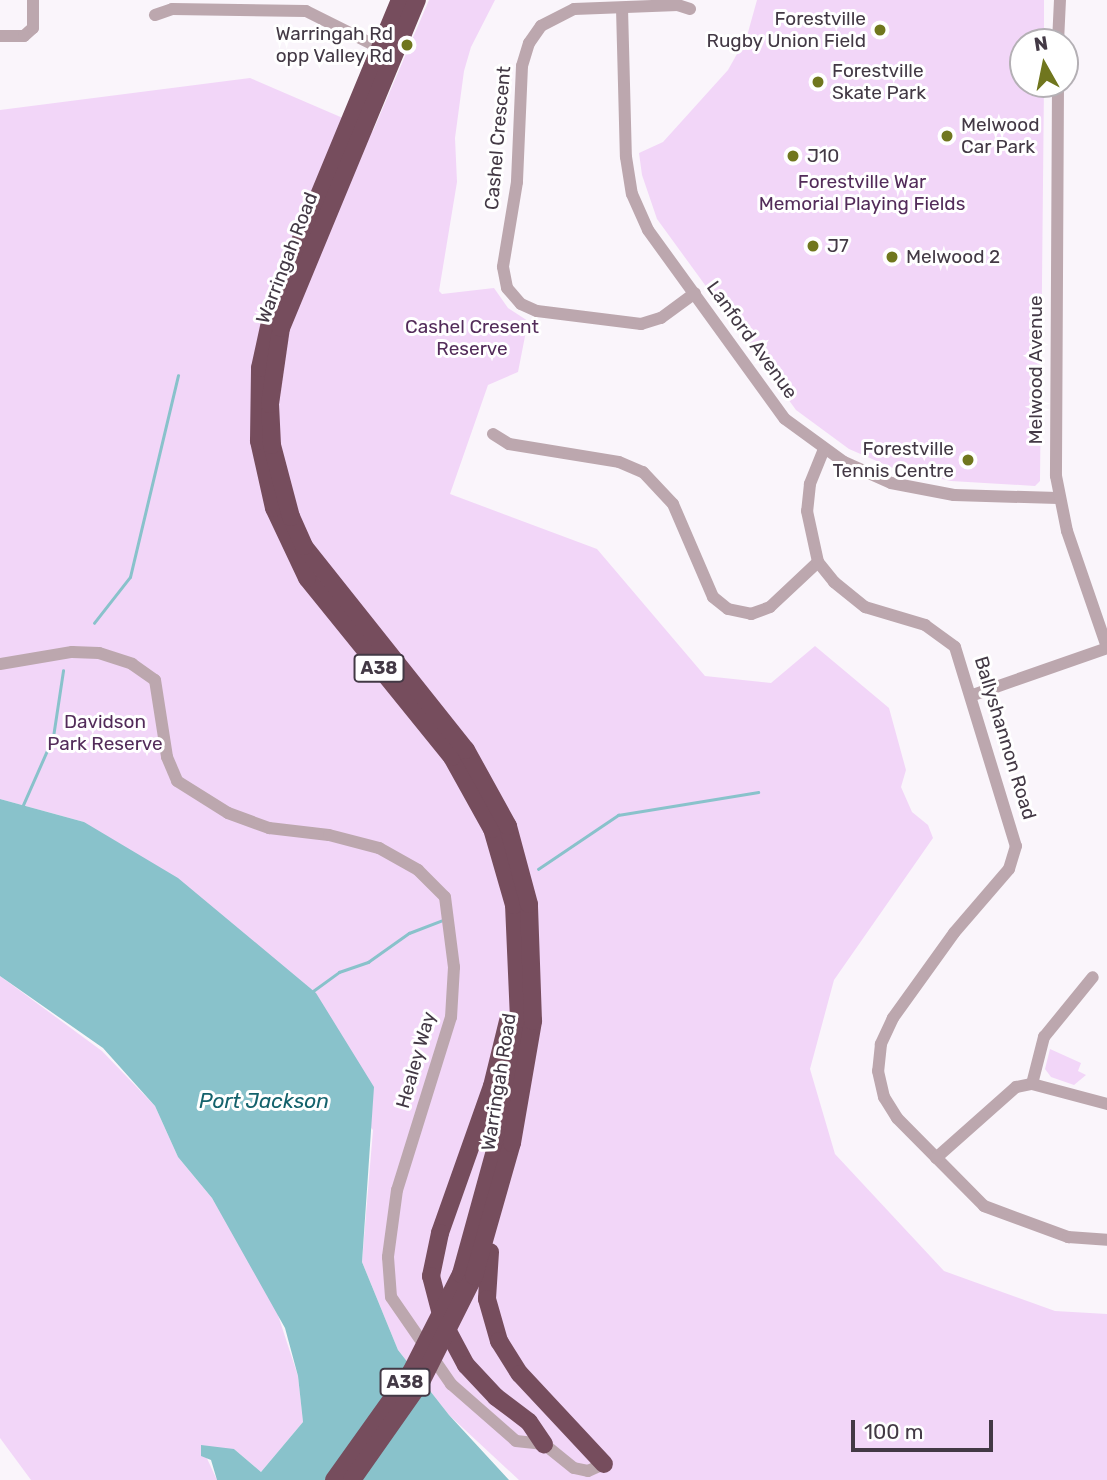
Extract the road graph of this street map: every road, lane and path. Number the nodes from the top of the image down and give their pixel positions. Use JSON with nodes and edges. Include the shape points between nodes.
{"nodes":[{"id":1,"x":33,"y":0,"type":"edge"},
{"id":2,"x":400,"y":0,"type":"edge"},
{"id":3,"x":417,"y":0,"type":"edge"},
{"id":4,"x":1060,"y":0,"type":"edge"},
{"id":5,"x":657,"y":3,"type":"edge"},
{"id":6,"x":207,"y":5,"type":"edge"},
{"id":7,"x":622,"y":8,"type":"junction"},
{"id":8,"x":690,"y":9,"type":"dead end"},
{"id":9,"x":155,"y":15,"type":"dead end"},
{"id":10,"x":1059,"y":28,"type":"edge"},
{"id":11,"x":0,"y":36,"type":"edge"},
{"id":12,"x":388,"y":52,"type":"junction"},
{"id":13,"x":1058,"y":98,"type":"edge"},
{"id":14,"x":695,"y":293,"type":"junction"},
{"id":15,"x":494,"y":434,"type":"dead end"},
{"id":16,"x":824,"y":449,"type":"junction"},
{"id":17,"x":1058,"y":498,"type":"junction"},
{"id":18,"x":818,"y":562,"type":"junction"},
{"id":19,"x":1107,"y":648,"type":"edge"},
{"id":20,"x":0,"y":664,"type":"edge"},
{"id":21,"x":973,"y":695,"type":"junction"},
{"id":22,"x":519,"y":968,"type":"junction"},
{"id":23,"x":1093,"y":976,"type":"dead end"},
{"id":24,"x":1032,"y":1084,"type":"junction"},
{"id":25,"x":1107,"y":1104,"type":"edge"},
{"id":26,"x":936,"y":1158,"type":"junction"},
{"id":27,"x":494,"y":1210,"type":"junction"},
{"id":28,"x":1107,"y":1240,"type":"edge"},
{"id":29,"x":467,"y":1275,"type":"junction"},
{"id":30,"x":544,"y":1444,"type":"junction"},
{"id":31,"x":604,"y":1464,"type":"joint"},
{"id":32,"x":334,"y":1480,"type":"edge"},
{"id":33,"x":352,"y":1480,"type":"edge"}],
"edges":[{"from":1,"to":11,"type":"street","via":[[33,28],[24,36]]},
{"from":2,"to":12,"type":"highway","name":"Warringah Road","number":"A38"},
{"from":3,"to":12,"type":"highway","name":"Warringah Road","number":"A38"},
{"from":4,"to":10,"type":"street"},
{"from":5,"to":7,"type":"street","name":"Cashel Crescent"},
{"from":5,"to":8,"type":"street","name":"Cashel Crescent"},
{"from":6,"to":9,"type":"street"},
{"from":6,"to":12,"type":"street","via":[[306,10]]},
{"from":7,"to":14,"type":"street","name":"Lanford Avenue","via":[[626,157],[632,194],[648,230]]},
{"from":7,"to":14,"type":"street","name":"Cashel Crescent","via":[[574,9],[558,15],[541,26],[529,43],[522,66],[517,182],[503,267],[507,288],[521,304],[537,312],[641,324],[661,318]]},
{"from":12,"to":22,"type":"highway","name":"Warringah Road","number":"A38","via":[[274,304],[260,368],[259,441],[274,508],[307,578],[452,757],[475,793],[507,873]]},
{"from":12,"to":27,"type":"highway","name":"Warringah Road","number":"A38","via":[[281,328],[272,380],[272,445],[280,484],[304,545],[466,750],[487,782],[518,856],[529,904],[533,1021],[515,1130]]},
{"from":13,"to":17,"type":"street","name":"Melwood Avenue"},
{"from":14,"to":16,"type":"street","name":"Lanford Avenue","via":[[785,419]]},
{"from":15,"to":18,"type":"street","via":[[509,444],[619,462],[643,472],[673,504],[713,597],[728,610],[751,614],[770,607]]},
{"from":16,"to":17,"type":"street","name":"Lanford Avenue","via":[[891,483],[954,495]]},
{"from":16,"to":18,"type":"street","name":"Ballyshannon Road","via":[[810,484],[807,511]]},
{"from":17,"to":19,"type":"street","name":"Melwood Avenue"},
{"from":18,"to":21,"type":"street","name":"Ballyshannon Road","via":[[841,589],[865,607],[944,635],[963,663]]},
{"from":19,"to":21,"type":"street"},
{"from":20,"to":30,"type":"street","name":"Healey Way","via":[[72,652],[99,653],[132,664],[155,680],[167,757],[177,782],[228,813],[269,828],[329,835],[379,848],[418,870],[445,897],[454,967],[451,1017],[397,1191],[388,1257],[391,1297],[451,1384],[516,1441]]},
{"from":21,"to":26,"type":"street","name":"Ballyshannon Road","via":[[1016,846],[1009,869],[954,933],[893,1018],[881,1044],[878,1071],[884,1097],[897,1118]]},
{"from":22,"to":29,"type":"highway","name":"Warringah Road","number":"A38","via":[[515,1056]]},
{"from":22,"to":30,"type":"highway","via":[[492,1086],[440,1233],[431,1276],[443,1322],[466,1365],[496,1397],[530,1422]]},
{"from":23,"to":24,"type":"street","via":[[1044,1037]]},
{"from":24,"to":25,"type":"street"},
{"from":24,"to":26,"type":"street","via":[[1002,1096]]},
{"from":26,"to":28,"type":"street","name":"Ballyshannon Road","via":[[984,1206],[1068,1237]]},
{"from":27,"to":29,"type":"highway","name":"Warringah Road","number":"A38"},
{"from":27,"to":31,"type":"highway","via":[[487,1277],[495,1332],[520,1374]]},
{"from":29,"to":32,"type":"highway","name":"Warringah Road","number":"A38","via":[[411,1372]]},
{"from":29,"to":33,"type":"highway","name":"Warringah Road","number":"A38","via":[[421,1382]]},
{"from":30,"to":31,"type":"street","name":"Healey Way","via":[[574,1468],[588,1471]]}]}
